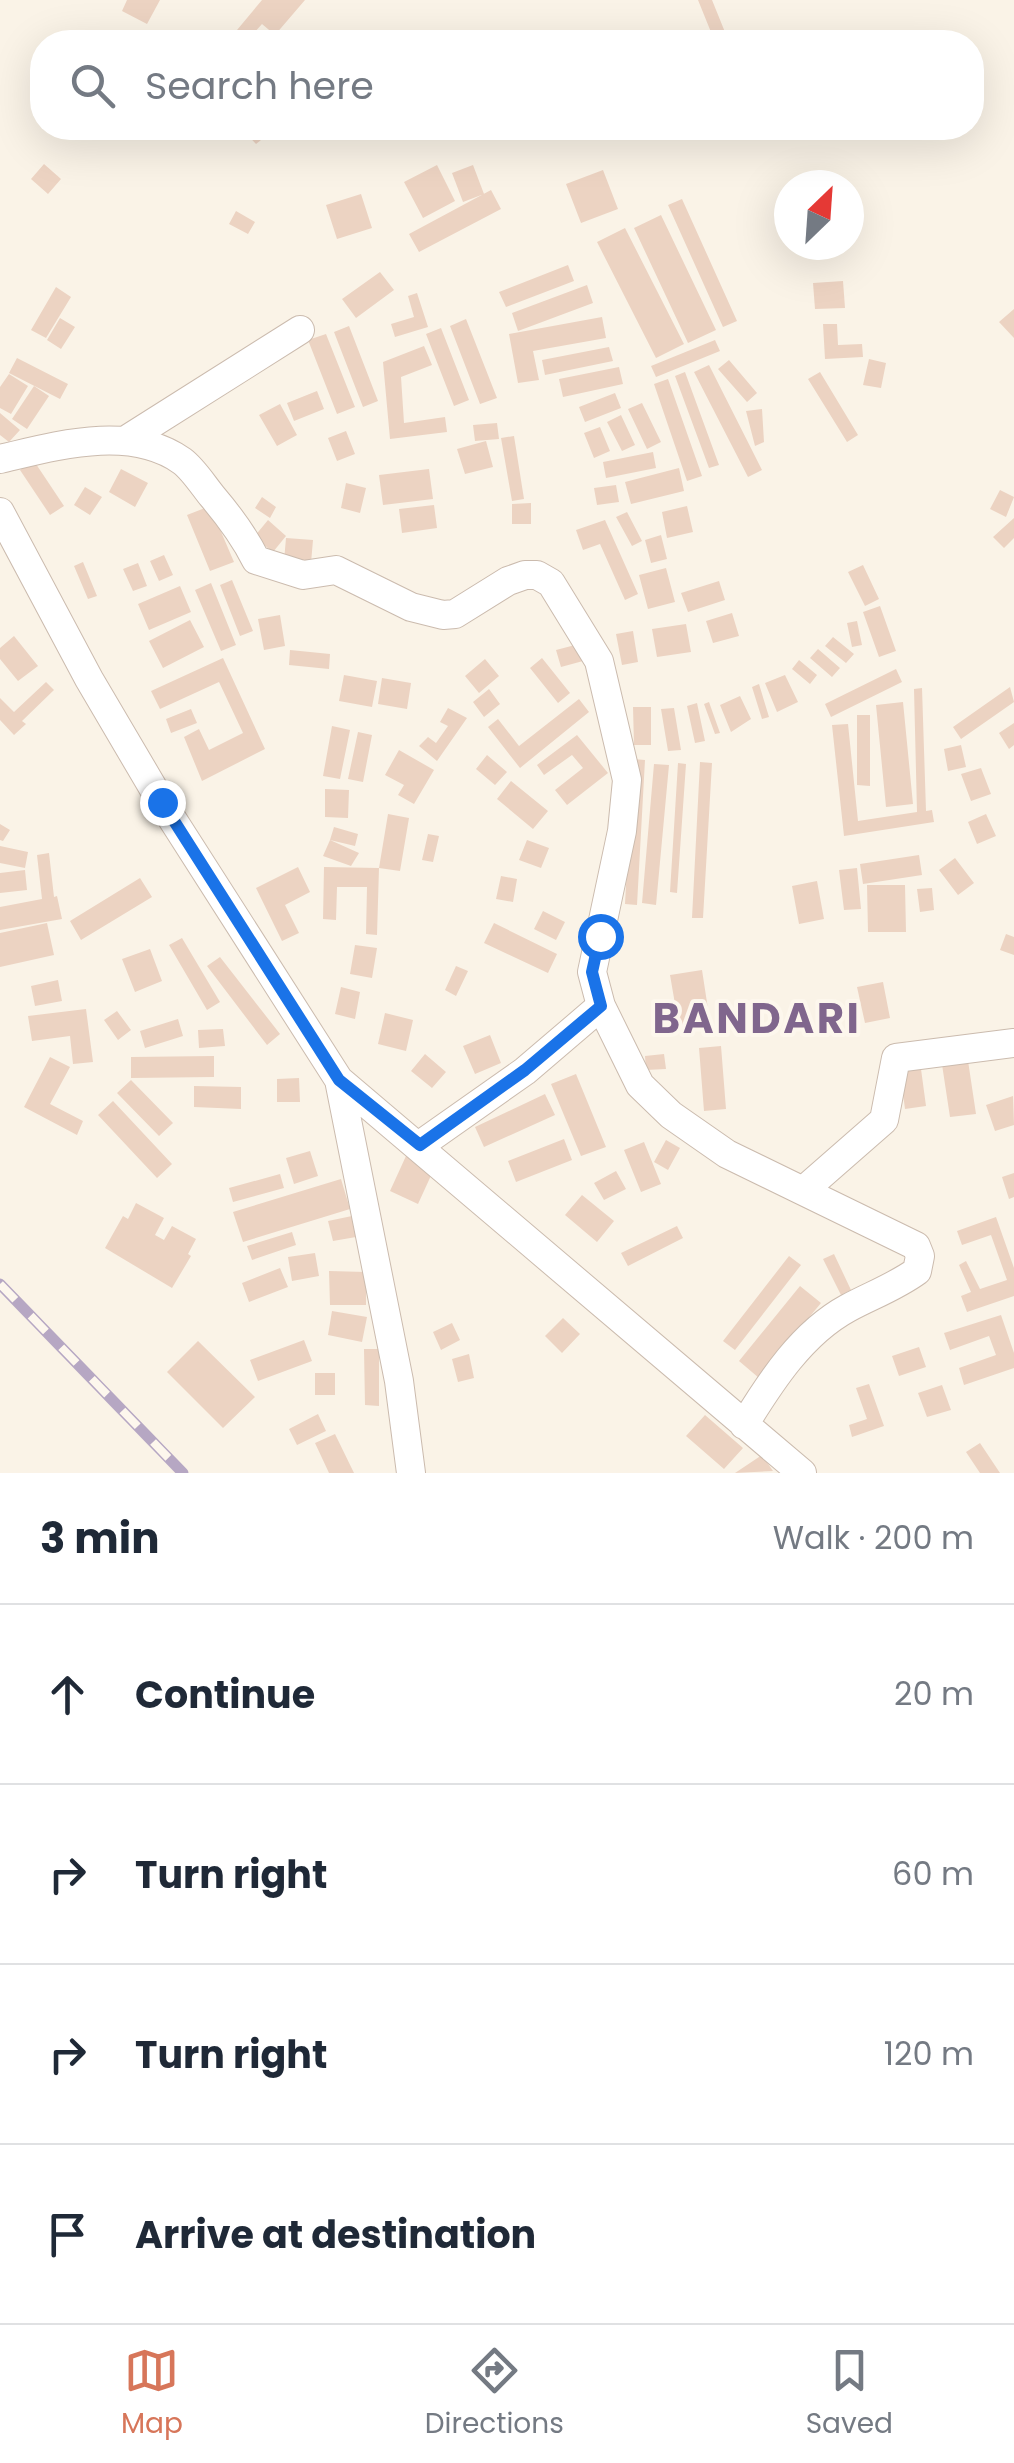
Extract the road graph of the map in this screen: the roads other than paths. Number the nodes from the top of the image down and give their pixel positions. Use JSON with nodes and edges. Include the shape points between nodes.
{"nodes":[{"id":1,"x":300,"y":330,"type":"dead end"},
{"id":2,"x":126,"y":440,"type":"junction"},
{"id":3,"x":0,"y":459,"type":"edge"},
{"id":4,"x":0,"y":512,"type":"edge"},
{"id":5,"x":601,"y":1006,"type":"junction"},
{"id":6,"x":1014,"y":1043,"type":"edge"},
{"id":7,"x":339,"y":1080,"type":"junction"},
{"id":8,"x":420,"y":1145,"type":"junction"},
{"id":9,"x":804,"y":1190,"type":"junction"},
{"id":10,"x":744,"y":1425,"type":"junction"},
{"id":11,"x":411,"y":1473,"type":"edge"},
{"id":12,"x":802,"y":1473,"type":"edge"}],
"edges":[{"from":1,"to":2,"type":"street"},
{"from":2,"to":3,"type":"street"},
{"from":2,"to":5,"type":"street","via":[[184,462],[256,560],[283,570],[336,570],[411,607],[443,615],[456,614],[508,580],[537,575],[551,583],[598,660],[627,780],[592,972]]},
{"from":4,"to":7,"type":"street","via":[[162,802]]},
{"from":5,"to":8,"type":"street"},
{"from":5,"to":9,"type":"street","via":[[640,1086],[671,1115],[728,1154]]},
{"from":6,"to":9,"type":"street","via":[[896,1058],[884,1120]]},
{"from":7,"to":8,"type":"street"},
{"from":7,"to":11,"type":"street"},
{"from":8,"to":10,"type":"street"},
{"from":9,"to":10,"type":"street","via":[[916,1246],[920,1262],[894,1288],[846,1309],[807,1338]]},
{"from":10,"to":12,"type":"street"}]}
